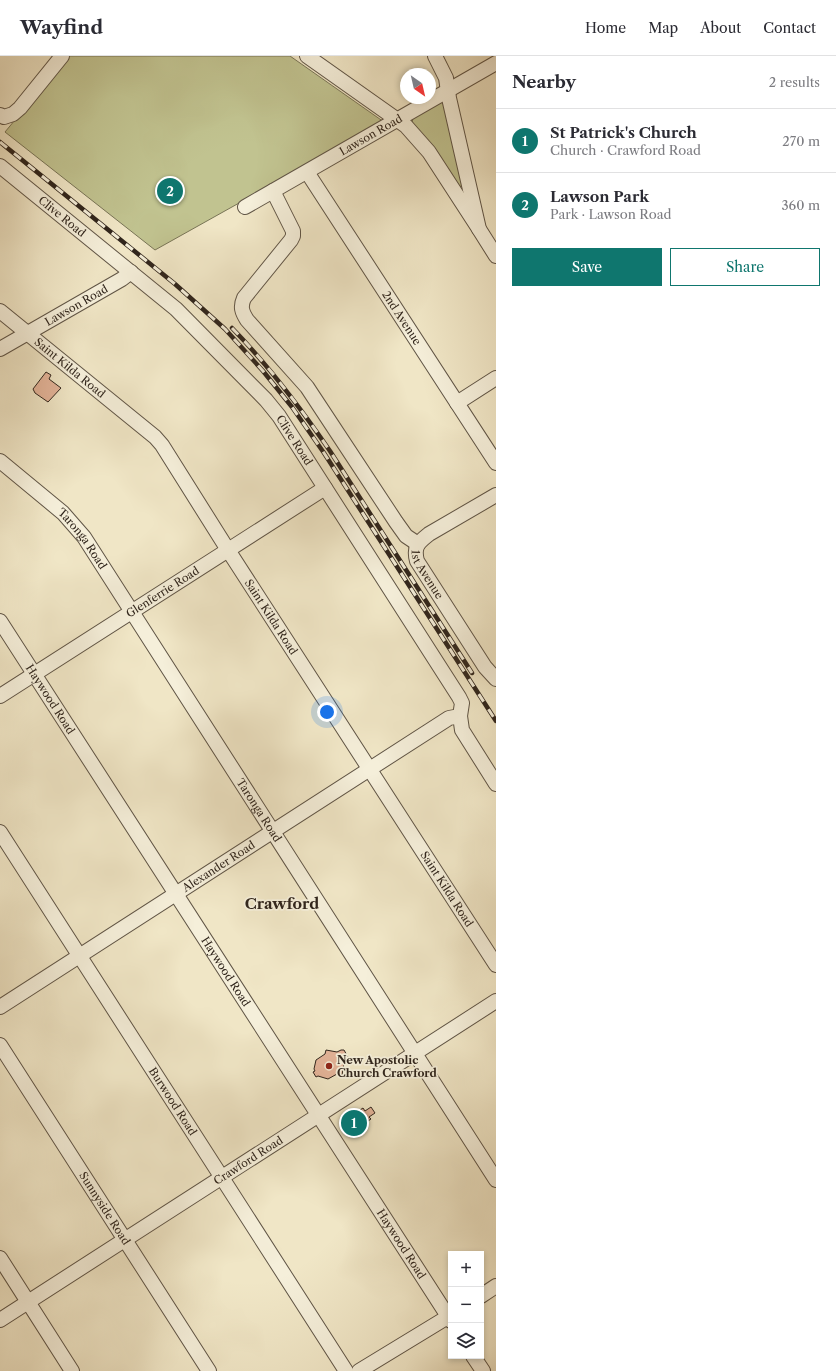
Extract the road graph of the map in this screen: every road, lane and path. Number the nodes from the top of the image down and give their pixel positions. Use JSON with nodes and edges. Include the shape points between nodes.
{"nodes":[{"id":1,"x":62,"y":56,"type":"edge"},
{"id":2,"x":307,"y":56,"type":"edge"},
{"id":3,"x":435,"y":56,"type":"edge"},
{"id":4,"x":496,"y":63,"type":"edge"},
{"id":5,"x":448,"y":91,"type":"junction"},
{"id":6,"x":2,"y":116,"type":"edge"},
{"id":7,"x":397,"y":119,"type":"junction"},
{"id":8,"x":0,"y":166,"type":"edge"},
{"id":9,"x":307,"y":172,"type":"junction"},
{"id":10,"x":469,"y":187,"type":"junction"},
{"id":11,"x":273,"y":191,"type":"junction"},
{"id":12,"x":455,"y":193,"type":"junction"},
{"id":13,"x":245,"y":207,"type":"dead end"},
{"id":14,"x":479,"y":229,"type":"junction"},
{"id":15,"x":496,"y":256,"type":"edge"},
{"id":16,"x":131,"y":272,"type":"junction"},
{"id":17,"x":0,"y":311,"type":"edge"},
{"id":18,"x":27,"y":334,"type":"junction"},
{"id":19,"x":0,"y":349,"type":"edge"},
{"id":20,"x":496,"y":378,"type":"edge"},
{"id":21,"x":457,"y":403,"type":"junction"},
{"id":22,"x":0,"y":461,"type":"edge"},
{"id":23,"x":496,"y":463,"type":"edge"},
{"id":24,"x":325,"y":488,"type":"junction"},
{"id":25,"x":496,"y":495,"type":"edge"},
{"id":26,"x":418,"y":544,"type":"junction"},
{"id":27,"x":228,"y":550,"type":"junction"},
{"id":28,"x":132,"y":612,"type":"junction"},
{"id":29,"x":0,"y":621,"type":"edge"},
{"id":30,"x":35,"y":674,"type":"junction"},
{"id":31,"x":496,"y":679,"type":"edge"},
{"id":32,"x":0,"y":696,"type":"edge"},
{"id":33,"x":460,"y":716,"type":"junction"},
{"id":34,"x":370,"y":770,"type":"junction"},
{"id":35,"x":496,"y":784,"type":"edge"},
{"id":36,"x":273,"y":831,"type":"junction"},
{"id":37,"x":0,"y":832,"type":"edge"},
{"id":38,"x":176,"y":894,"type":"junction"},
{"id":39,"x":79,"y":956,"type":"junction"},
{"id":40,"x":496,"y":965,"type":"edge"},
{"id":41,"x":496,"y":1001,"type":"edge"},
{"id":42,"x":0,"y":1007,"type":"edge"},
{"id":43,"x":0,"y":1045,"type":"edge"},
{"id":44,"x":415,"y":1054,"type":"junction"},
{"id":45,"x":318,"y":1115,"type":"junction"},
{"id":46,"x":222,"y":1178,"type":"junction"},
{"id":47,"x":496,"y":1180,"type":"edge"},
{"id":48,"x":125,"y":1240,"type":"junction"},
{"id":49,"x":0,"y":1258,"type":"edge"},
{"id":50,"x":496,"y":1286,"type":"edge"},
{"id":51,"x":484,"y":1294,"type":"edge"},
{"id":52,"x":28,"y":1302,"type":"junction"},
{"id":53,"x":448,"y":1315,"type":"edge"},
{"id":54,"x":448,"y":1319,"type":"edge"},
{"id":55,"x":0,"y":1320,"type":"edge"},
{"id":56,"x":475,"y":1359,"type":"edge"},
{"id":57,"x":72,"y":1371,"type":"edge"},
{"id":58,"x":209,"y":1371,"type":"edge"},
{"id":59,"x":346,"y":1371,"type":"edge"},
{"id":60,"x":359,"y":1371,"type":"edge"},
{"id":61,"x":483,"y":1371,"type":"edge"}],
"edges":[{"from":1,"to":6,"type":"street","via":[[20,108],[14,114]]},
{"from":2,"to":7,"type":"street"},
{"from":3,"to":5,"type":"street","via":[[446,78]]},
{"from":4,"to":5,"type":"street","name":"Lawson Road"},
{"from":5,"to":7,"type":"street","name":"Lawson Road"},
{"from":5,"to":10,"type":"street"},
{"from":7,"to":9,"type":"street","name":"Lawson Road"},
{"from":7,"to":12,"type":"street","via":[[428,152]]},
{"from":8,"to":16,"type":"street","name":"Clive Road"},
{"from":9,"to":11,"type":"street","name":"Lawson Road"},
{"from":9,"to":21,"type":"street","name":"2nd Avenue"},
{"from":10,"to":12,"type":"street"},
{"from":10,"to":14,"type":"street"},
{"from":11,"to":13,"type":"street","name":"Lawson Road"},
{"from":11,"to":26,"type":"street","via":[[293,231],[293,236],[244,298],[241,304],[242,312],[307,387],[396,522],[406,536]]},
{"from":12,"to":14,"type":"street"},
{"from":14,"to":15,"type":"street"},
{"from":16,"to":18,"type":"street","name":"Lawson Road"},
{"from":16,"to":24,"type":"street","name":"Clive Road","via":[[176,309],[266,400]]},
{"from":17,"to":18,"type":"street","name":"Saint Kilda Road"},
{"from":18,"to":19,"type":"street","name":"Lawson Road"},
{"from":18,"to":27,"type":"street","name":"Saint Kilda Road","via":[[158,440]]},
{"from":20,"to":21,"type":"street"},
{"from":21,"to":23,"type":"street","name":"2nd Avenue"},
{"from":22,"to":28,"type":"street","name":"Taronga Road","via":[[53,504],[73,524]]},
{"from":24,"to":27,"type":"street","name":"Glenferrie Road"},
{"from":24,"to":33,"type":"street","name":"Clive Road","via":[[459,697],[462,703]]},
{"from":25,"to":26,"type":"street","name":"1st Avenue","via":[[420,540]]},
{"from":26,"to":31,"type":"street","name":"1st Avenue","via":[[415,554],[417,561],[485,667]]},
{"from":27,"to":28,"type":"street","name":"Glenferrie Road"},
{"from":27,"to":34,"type":"street","name":"Saint Kilda Road"},
{"from":28,"to":30,"type":"street","name":"Glenferrie Road"},
{"from":28,"to":36,"type":"street","name":"Taronga Road"},
{"from":29,"to":30,"type":"street","name":"Haywood Road"},
{"from":30,"to":32,"type":"street","name":"Glenferrie Road"},
{"from":30,"to":38,"type":"street","name":"Haywood Road"},
{"from":33,"to":34,"type":"street","name":"Alexander Road","via":[[450,718]]},
{"from":33,"to":35,"type":"street","name":"Clive Road","via":[[460,727],[464,735]]},
{"from":34,"to":36,"type":"street","name":"Alexander Road"},
{"from":34,"to":40,"type":"street","name":"Saint Kilda Road"},
{"from":36,"to":38,"type":"street","name":"Alexander Road"},
{"from":36,"to":44,"type":"street","name":"Taronga Road"},
{"from":37,"to":39,"type":"street","name":"Burwood Road"},
{"from":38,"to":39,"type":"street","name":"Alexander Road"},
{"from":38,"to":45,"type":"street","name":"Haywood Road"},
{"from":39,"to":42,"type":"street","name":"Alexander Road"},
{"from":39,"to":46,"type":"street","name":"Burwood Road"},
{"from":41,"to":44,"type":"street","name":"Crawford Road"},
{"from":43,"to":48,"type":"street","name":"Sunnyside Road"},
{"from":44,"to":45,"type":"street","name":"Crawford Road"},
{"from":44,"to":47,"type":"street","name":"Taronga Road"},
{"from":45,"to":46,"type":"street","name":"Crawford Road"},
{"from":45,"to":53,"type":"street","name":"Haywood Road"},
{"from":46,"to":48,"type":"street","name":"Crawford Road"},
{"from":46,"to":59,"type":"street","name":"Burwood Road"},
{"from":48,"to":52,"type":"street","name":"Crawford Road"},
{"from":48,"to":58,"type":"street","name":"Sunnyside Road"},
{"from":49,"to":52,"type":"street"},
{"from":50,"to":51,"type":"street"},
{"from":52,"to":55,"type":"street","name":"Crawford Road"},
{"from":52,"to":57,"type":"street"},
{"from":54,"to":60,"type":"street"},
{"from":56,"to":61,"type":"street"}]}
